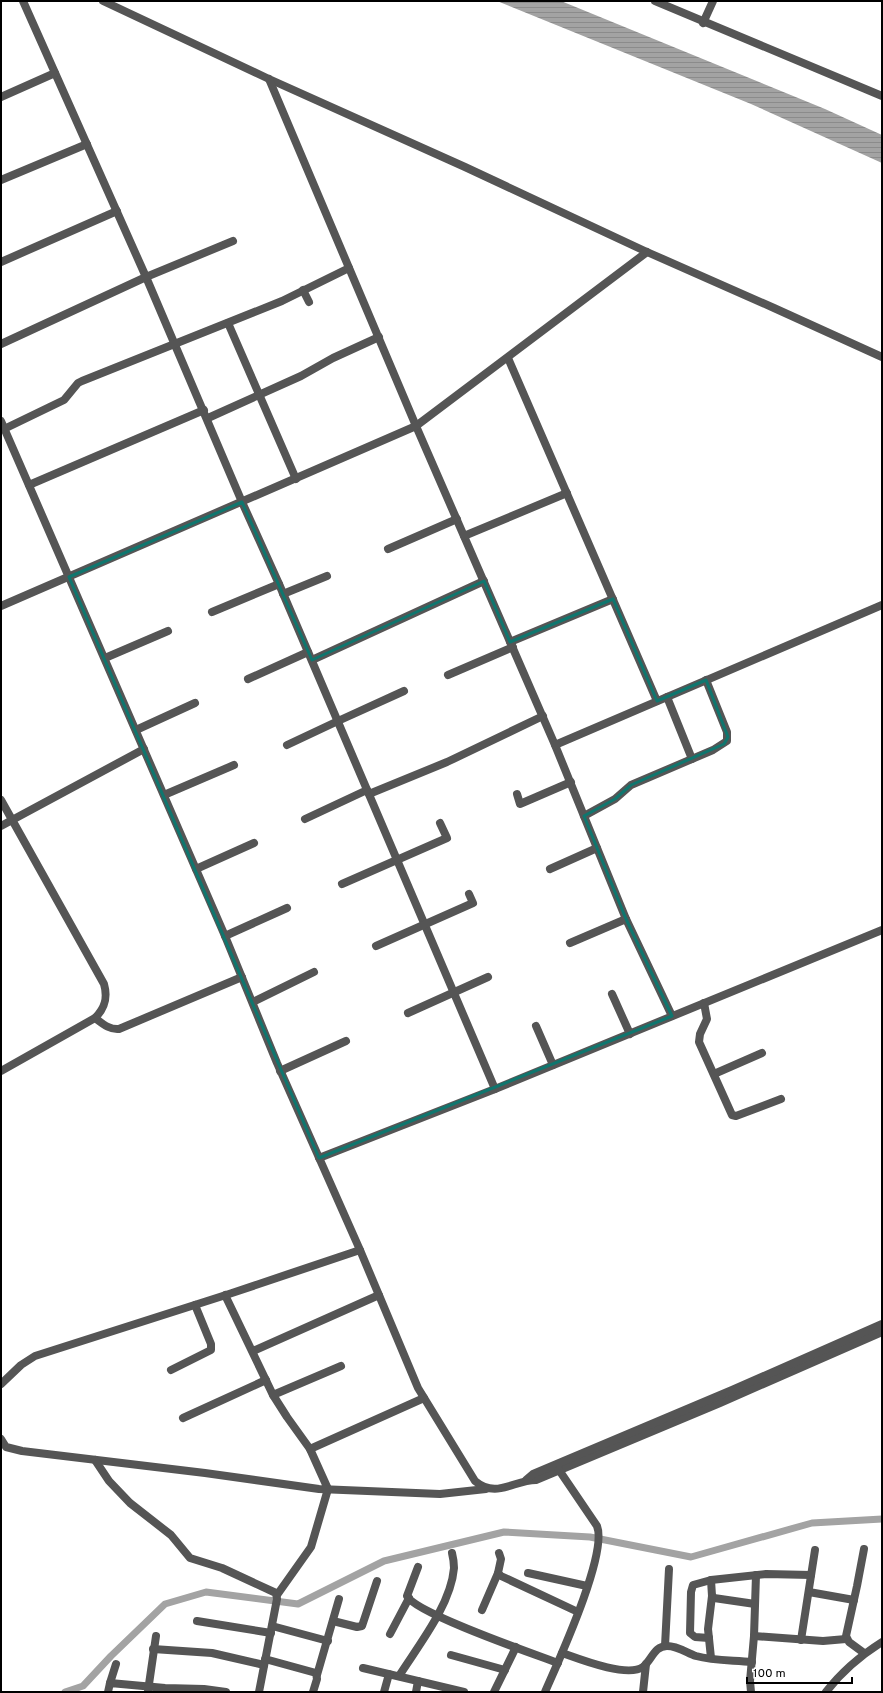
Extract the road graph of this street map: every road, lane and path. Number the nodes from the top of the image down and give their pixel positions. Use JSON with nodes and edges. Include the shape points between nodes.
{"nodes":[{"id":1,"x":23,"y":1,"type":"edge"},
{"id":2,"x":103,"y":1,"type":"edge"},
{"id":3,"x":654,"y":1,"type":"edge"},
{"id":4,"x":713,"y":1,"type":"edge"},
{"id":5,"x":704,"y":22,"type":"junction"},
{"id":6,"x":55,"y":73,"type":"junction"},
{"id":7,"x":269,"y":79,"type":"junction"},
{"id":8,"x":882,"y":96,"type":"edge"},
{"id":9,"x":1,"y":97,"type":"edge"},
{"id":10,"x":87,"y":144,"type":"junction"},
{"id":11,"x":1,"y":180,"type":"edge"},
{"id":12,"x":117,"y":211,"type":"junction"},
{"id":13,"x":233,"y":241,"type":"dead end"},
{"id":14,"x":647,"y":252,"type":"junction"},
{"id":15,"x":1,"y":262,"type":"edge"},
{"id":16,"x":349,"y":268,"type":"junction"},
{"id":17,"x":146,"y":277,"type":"junction"},
{"id":18,"x":303,"y":290,"type":"junction"},
{"id":19,"x":309,"y":302,"type":"dead end"},
{"id":20,"x":228,"y":323,"type":"junction"},
{"id":21,"x":379,"y":337,"type":"junction"},
{"id":22,"x":175,"y":343,"type":"junction"},
{"id":23,"x":1,"y":344,"type":"edge"},
{"id":24,"x":882,"y":357,"type":"edge"},
{"id":25,"x":508,"y":358,"type":"junction"},
{"id":26,"x":260,"y":395,"type":"junction"},
{"id":27,"x":204,"y":410,"type":"junction"},
{"id":28,"x":208,"y":418,"type":"junction"},
{"id":29,"x":3,"y":425,"type":"edge"},
{"id":30,"x":416,"y":426,"type":"junction"},
{"id":31,"x":296,"y":479,"type":"junction"},
{"id":32,"x":29,"y":485,"type":"junction"},
{"id":33,"x":567,"y":493,"type":"junction"},
{"id":34,"x":242,"y":502,"type":"junction"},
{"id":35,"x":457,"y":520,"type":"junction"},
{"id":36,"x":464,"y":536,"type":"junction"},
{"id":37,"x":388,"y":550,"type":"dead end"},
{"id":38,"x":69,"y":576,"type":"junction"},
{"id":39,"x":327,"y":576,"type":"dead end"},
{"id":40,"x":484,"y":581,"type":"junction"},
{"id":41,"x":279,"y":584,"type":"junction"},
{"id":42,"x":283,"y":594,"type":"junction"},
{"id":43,"x":613,"y":599,"type":"junction"},
{"id":44,"x":882,"y":605,"type":"edge"},
{"id":45,"x":1,"y":606,"type":"edge"},
{"id":46,"x":212,"y":612,"type":"dead end"},
{"id":47,"x":168,"y":631,"type":"dead end"},
{"id":48,"x":511,"y":645,"type":"junction"},
{"id":49,"x":310,"y":656,"type":"junction"},
{"id":50,"x":105,"y":658,"type":"junction"},
{"id":51,"x":448,"y":675,"type":"dead end"},
{"id":52,"x":248,"y":679,"type":"dead end"},
{"id":53,"x":706,"y":680,"type":"junction"},
{"id":54,"x":404,"y":691,"type":"dead end"},
{"id":55,"x":667,"y":697,"type":"junction"},
{"id":56,"x":657,"y":701,"type":"junction"},
{"id":57,"x":195,"y":703,"type":"dead end"},
{"id":58,"x":543,"y":716,"type":"junction"},
{"id":59,"x":338,"y":720,"type":"junction"},
{"id":60,"x":136,"y":730,"type":"junction"},
{"id":61,"x":287,"y":745,"type":"dead end"},
{"id":62,"x":555,"y":745,"type":"junction"},
{"id":63,"x":144,"y":749,"type":"junction"},
{"id":64,"x":692,"y":759,"type":"junction"},
{"id":65,"x":234,"y":765,"type":"dead end"},
{"id":66,"x":571,"y":782,"type":"junction"},
{"id":67,"x":368,"y":792,"type":"junction"},
{"id":68,"x":517,"y":794,"type":"dead end"},
{"id":69,"x":164,"y":796,"type":"junction"},
{"id":70,"x":1,"y":800,"type":"edge"},
{"id":71,"x":584,"y":816,"type":"junction"},
{"id":72,"x":13,"y":820,"type":"junction"},
{"id":73,"x":305,"y":820,"type":"dead end"},
{"id":74,"x":440,"y":823,"type":"dead end"},
{"id":75,"x":1,"y":826,"type":"edge"},
{"id":76,"x":254,"y":843,"type":"dead end"},
{"id":77,"x":597,"y":848,"type":"junction"},
{"id":78,"x":397,"y":860,"type":"junction"},
{"id":79,"x":196,"y":869,"type":"junction"},
{"id":80,"x":550,"y":869,"type":"dead end"},
{"id":81,"x":342,"y":884,"type":"dead end"},
{"id":82,"x":469,"y":894,"type":"dead end"},
{"id":83,"x":287,"y":908,"type":"dead end"},
{"id":84,"x":626,"y":919,"type":"junction"},
{"id":85,"x":425,"y":925,"type":"junction"},
{"id":86,"x":882,"y":930,"type":"edge"},
{"id":87,"x":225,"y":936,"type":"junction"},
{"id":88,"x":570,"y":943,"type":"dead end"},
{"id":89,"x":376,"y":946,"type":"dead end"},
{"id":90,"x":314,"y":972,"type":"dead end"},
{"id":91,"x":242,"y":976,"type":"junction"},
{"id":92,"x":488,"y":977,"type":"dead end"},
{"id":93,"x":454,"y":992,"type":"junction"},
{"id":94,"x":612,"y":994,"type":"dead end"},
{"id":95,"x":252,"y":1002,"type":"junction"},
{"id":96,"x":704,"y":1003,"type":"junction"},
{"id":97,"x":408,"y":1013,"type":"dead end"},
{"id":98,"x":672,"y":1016,"type":"junction"},
{"id":99,"x":95,"y":1018,"type":"junction"},
{"id":100,"x":536,"y":1026,"type":"dead end"},
{"id":101,"x":630,"y":1034,"type":"junction"},
{"id":102,"x":346,"y":1041,"type":"dead end"},
{"id":103,"x":762,"y":1053,"type":"dead end"},
{"id":104,"x":553,"y":1065,"type":"junction"},
{"id":105,"x":1,"y":1071,"type":"edge"},
{"id":106,"x":280,"y":1071,"type":"junction"},
{"id":107,"x":714,"y":1074,"type":"junction"},
{"id":108,"x":495,"y":1089,"type":"junction"},
{"id":109,"x":781,"y":1099,"type":"dead end"},
{"id":110,"x":319,"y":1158,"type":"junction"},
{"id":111,"x":360,"y":1250,"type":"junction"},
{"id":112,"x":225,"y":1295,"type":"junction"},
{"id":113,"x":379,"y":1295,"type":"junction"},
{"id":114,"x":195,"y":1305,"type":"junction"},
{"id":115,"x":882,"y":1324,"type":"edge"},
{"id":116,"x":882,"y":1332,"type":"edge"},
{"id":117,"x":252,"y":1350,"type":"junction"},
{"id":118,"x":341,"y":1366,"type":"dead end"},
{"id":119,"x":170,"y":1370,"type":"dead end"},
{"id":120,"x":266,"y":1380,"type":"junction"},
{"id":121,"x":1,"y":1384,"type":"edge"},
{"id":122,"x":273,"y":1395,"type":"junction"},
{"id":123,"x":424,"y":1398,"type":"junction"},
{"id":124,"x":183,"y":1418,"type":"dead end"},
{"id":125,"x":1,"y":1439,"type":"edge"},
{"id":126,"x":3,"y":1448,"type":"edge"},
{"id":127,"x":310,"y":1448,"type":"junction"},
{"id":128,"x":95,"y":1460,"type":"junction"},
{"id":129,"x":559,"y":1470,"type":"junction"},
{"id":130,"x":526,"y":1480,"type":"junction"},
{"id":131,"x":486,"y":1489,"type":"junction"},
{"id":132,"x":328,"y":1490,"type":"junction"},
{"id":133,"x":864,"y":1549,"type":"dead end"},
{"id":134,"x":815,"y":1550,"type":"dead end"},
{"id":135,"x":452,"y":1553,"type":"dead end"},
{"id":136,"x":499,"y":1553,"type":"dead end"},
{"id":137,"x":418,"y":1567,"type":"dead end"},
{"id":138,"x":669,"y":1569,"type":"dead end"},
{"id":139,"x":498,"y":1573,"type":"junction"},
{"id":140,"x":528,"y":1573,"type":"dead end"},
{"id":141,"x":756,"y":1575,"type":"junction"},
{"id":142,"x":811,"y":1575,"type":"junction"},
{"id":143,"x":711,"y":1580,"type":"junction"},
{"id":144,"x":377,"y":1581,"type":"dead end"},
{"id":145,"x":587,"y":1586,"type":"junction"},
{"id":146,"x":809,"y":1592,"type":"junction"},
{"id":147,"x":712,"y":1596,"type":"junction"},
{"id":148,"x":277,"y":1597,"type":"junction"},
{"id":149,"x":409,"y":1598,"type":"junction"},
{"id":150,"x":339,"y":1599,"type":"dead end"},
{"id":151,"x":854,"y":1600,"type":"junction"},
{"id":152,"x":755,"y":1604,"type":"junction"},
{"id":153,"x":482,"y":1610,"type":"dead end"},
{"id":154,"x":578,"y":1612,"type":"junction"},
{"id":155,"x":437,"y":1616,"type":"junction"},
{"id":156,"x":197,"y":1620,"type":"dead end"},
{"id":157,"x":333,"y":1621,"type":"junction"},
{"id":158,"x":271,"y":1629,"type":"junction"},
{"id":159,"x":390,"y":1634,"type":"dead end"},
{"id":160,"x":156,"y":1636,"type":"dead end"},
{"id":161,"x":754,"y":1636,"type":"junction"},
{"id":162,"x":709,"y":1638,"type":"junction"},
{"id":163,"x":846,"y":1639,"type":"junction"},
{"id":164,"x":801,"y":1640,"type":"junction"},
{"id":165,"x":328,"y":1641,"type":"junction"},
{"id":166,"x":882,"y":1642,"type":"edge"},
{"id":167,"x":665,"y":1646,"type":"junction"},
{"id":168,"x":516,"y":1647,"type":"junction"},
{"id":169,"x":153,"y":1649,"type":"junction"},
{"id":170,"x":562,"y":1653,"type":"junction"},
{"id":171,"x":864,"y":1653,"type":"junction"},
{"id":172,"x":451,"y":1655,"type":"dead end"},
{"id":173,"x":712,"y":1658,"type":"junction"},
{"id":174,"x":265,"y":1662,"type":"junction"},
{"id":175,"x":752,"y":1662,"type":"junction"},
{"id":176,"x":558,"y":1663,"type":"junction"},
{"id":177,"x":116,"y":1664,"type":"dead end"},
{"id":178,"x":646,"y":1664,"type":"junction"},
{"id":179,"x":363,"y":1668,"type":"dead end"},
{"id":180,"x":505,"y":1670,"type":"junction"},
{"id":181,"x":389,"y":1674,"type":"junction"},
{"id":182,"x":317,"y":1676,"type":"junction"},
{"id":183,"x":399,"y":1676,"type":"junction"},
{"id":184,"x":418,"y":1681,"type":"junction"},
{"id":185,"x":110,"y":1683,"type":"junction"},
{"id":186,"x":148,"y":1689,"type":"edge"},
{"id":187,"x":108,"y":1692,"type":"edge"},
{"id":188,"x":226,"y":1692,"type":"edge"},
{"id":189,"x":259,"y":1692,"type":"edge"},
{"id":190,"x":313,"y":1692,"type":"edge"},
{"id":191,"x":384,"y":1692,"type":"edge"},
{"id":192,"x":416,"y":1692,"type":"edge"},
{"id":193,"x":464,"y":1692,"type":"edge"},
{"id":194,"x":494,"y":1692,"type":"edge"},
{"id":195,"x":545,"y":1692,"type":"edge"},
{"id":196,"x":643,"y":1692,"type":"edge"},
{"id":197,"x":751,"y":1692,"type":"edge"},
{"id":198,"x":826,"y":1692,"type":"edge"}],
"edges":[{"from":1,"to":6,"type":"street"},
{"from":2,"to":7,"type":"street"},
{"from":3,"to":5,"type":"street"},
{"from":4,"to":5,"type":"street"},
{"from":5,"to":8,"type":"street"},
{"from":6,"to":9,"type":"street"},
{"from":6,"to":10,"type":"street"},
{"from":7,"to":14,"type":"street"},
{"from":7,"to":16,"type":"street"},
{"from":10,"to":11,"type":"street"},
{"from":10,"to":12,"type":"street"},
{"from":12,"to":15,"type":"street"},
{"from":12,"to":17,"type":"street"},
{"from":13,"to":17,"type":"street"},
{"from":14,"to":24,"type":"street"},
{"from":14,"to":25,"type":"street"},
{"from":16,"to":18,"type":"street"},
{"from":16,"to":21,"type":"street"},
{"from":17,"to":22,"type":"street"},
{"from":17,"to":23,"type":"street"},
{"from":18,"to":19,"type":"street"},
{"from":18,"to":20,"type":"street"},
{"from":20,"to":22,"type":"street"},
{"from":20,"to":26,"type":"street"},
{"from":21,"to":26,"type":"street"},
{"from":21,"to":30,"type":"street"},
{"from":22,"to":27,"type":"street"},
{"from":22,"to":29,"type":"street","via":[[82,381],[64,400]]},
{"from":25,"to":30,"type":"street"},
{"from":25,"to":33,"type":"street"},
{"from":26,"to":28,"type":"street"},
{"from":26,"to":31,"type":"street"},
{"from":27,"to":28,"type":"street"},
{"from":27,"to":32,"type":"street"},
{"from":28,"to":34,"type":"street"},
{"from":29,"to":32,"type":"street"},
{"from":30,"to":31,"type":"street"},
{"from":30,"to":35,"type":"street"},
{"from":31,"to":34,"type":"street"},
{"from":32,"to":38,"type":"street"},
{"from":33,"to":36,"type":"street"},
{"from":33,"to":43,"type":"street"},
{"from":34,"to":38,"type":"street"},
{"from":34,"to":41,"type":"street"},
{"from":35,"to":36,"type":"street"},
{"from":35,"to":37,"type":"street"},
{"from":36,"to":40,"type":"street"},
{"from":38,"to":45,"type":"street"},
{"from":38,"to":50,"type":"street"},
{"from":39,"to":42,"type":"street"},
{"from":40,"to":48,"type":"street"},
{"from":40,"to":49,"type":"street"},
{"from":41,"to":42,"type":"street"},
{"from":41,"to":46,"type":"street"},
{"from":42,"to":49,"type":"street"},
{"from":43,"to":48,"type":"street"},
{"from":43,"to":56,"type":"street"},
{"from":44,"to":53,"type":"street"},
{"from":47,"to":50,"type":"street"},
{"from":48,"to":51,"type":"street"},
{"from":48,"to":58,"type":"street"},
{"from":49,"to":52,"type":"street"},
{"from":49,"to":59,"type":"street"},
{"from":50,"to":60,"type":"street"},
{"from":53,"to":55,"type":"street"},
{"from":53,"to":64,"type":"street","via":[[728,737],[724,744]]},
{"from":54,"to":59,"type":"street"},
{"from":55,"to":56,"type":"street"},
{"from":55,"to":64,"type":"street"},
{"from":56,"to":62,"type":"street"},
{"from":57,"to":60,"type":"street"},
{"from":58,"to":62,"type":"street"},
{"from":58,"to":67,"type":"street","via":[[447,762]]},
{"from":59,"to":61,"type":"street"},
{"from":59,"to":67,"type":"street"},
{"from":60,"to":63,"type":"street"},
{"from":62,"to":66,"type":"street"},
{"from":63,"to":69,"type":"street"},
{"from":63,"to":72,"type":"street"},
{"from":64,"to":71,"type":"street","via":[[631,785],[615,799]]},
{"from":65,"to":69,"type":"street"},
{"from":66,"to":68,"type":"street","via":[[520,804]]},
{"from":66,"to":71,"type":"street"},
{"from":67,"to":73,"type":"street"},
{"from":67,"to":78,"type":"street"},
{"from":69,"to":79,"type":"street"},
{"from":70,"to":72,"type":"street"},
{"from":71,"to":77,"type":"street"},
{"from":72,"to":75,"type":"street"},
{"from":72,"to":99,"type":"street","via":[[104,984],[105,1003]]},
{"from":74,"to":78,"type":"street","via":[[447,838]]},
{"from":76,"to":79,"type":"street"},
{"from":77,"to":80,"type":"street"},
{"from":77,"to":84,"type":"street"},
{"from":78,"to":81,"type":"street"},
{"from":78,"to":85,"type":"street"},
{"from":79,"to":87,"type":"street"},
{"from":82,"to":85,"type":"street","via":[[473,904]]},
{"from":83,"to":87,"type":"street"},
{"from":84,"to":88,"type":"street"},
{"from":84,"to":98,"type":"street"},
{"from":85,"to":89,"type":"street"},
{"from":85,"to":93,"type":"street"},
{"from":86,"to":96,"type":"street"},
{"from":87,"to":91,"type":"street"},
{"from":90,"to":95,"type":"street"},
{"from":91,"to":95,"type":"street"},
{"from":91,"to":99,"type":"street","via":[[119,1029],[109,1028]]},
{"from":92,"to":93,"type":"street"},
{"from":93,"to":97,"type":"street"},
{"from":93,"to":108,"type":"street"},
{"from":94,"to":101,"type":"street"},
{"from":95,"to":106,"type":"street"},
{"from":96,"to":98,"type":"street"},
{"from":96,"to":107,"type":"street","via":[[707,1019],[699,1038]]},
{"from":98,"to":101,"type":"street"},
{"from":99,"to":105,"type":"street"},
{"from":100,"to":104,"type":"street"},
{"from":101,"to":104,"type":"street"},
{"from":102,"to":106,"type":"street"},
{"from":103,"to":107,"type":"street"},
{"from":104,"to":108,"type":"street"},
{"from":106,"to":110,"type":"street"},
{"from":107,"to":109,"type":"street","via":[[734,1116]]},
{"from":108,"to":110,"type":"street"},
{"from":110,"to":111,"type":"street"},
{"from":111,"to":112,"type":"street"},
{"from":111,"to":113,"type":"street"},
{"from":112,"to":114,"type":"street"},
{"from":112,"to":117,"type":"street"},
{"from":113,"to":117,"type":"street"},
{"from":113,"to":123,"type":"street"},
{"from":114,"to":119,"type":"street","via":[[211,1344],[211,1350]]},
{"from":114,"to":121,"type":"street","via":[[35,1356]]},
{"from":115,"to":130,"type":"street","via":[[533,1474]]},
{"from":116,"to":129,"type":"street","via":[[720,1404]]},
{"from":117,"to":120,"type":"street"},
{"from":118,"to":122,"type":"street"},
{"from":120,"to":122,"type":"street"},
{"from":120,"to":124,"type":"street"},
{"from":122,"to":127,"type":"street"},
{"from":123,"to":127,"type":"street"},
{"from":123,"to":131,"type":"street","via":[[475,1481]]},
{"from":125,"to":126,"type":"street"},
{"from":126,"to":128,"type":"street"},
{"from":127,"to":132,"type":"street"},
{"from":128,"to":132,"type":"street"},
{"from":128,"to":148,"type":"street","via":[[109,1481],[130,1503],[171,1535],[190,1558],[222,1568],[272,1591]]},
{"from":129,"to":130,"type":"street","via":[[536,1480]]},
{"from":129,"to":145,"type":"street","via":[[597,1526],[600,1537]]},
{"from":130,"to":131,"type":"street","via":[[504,1488]]},
{"from":131,"to":132,"type":"street","via":[[440,1494]]},
{"from":132,"to":148,"type":"street","via":[[311,1547]]},
{"from":133,"to":151,"type":"street"},
{"from":134,"to":142,"type":"street"},
{"from":135,"to":155,"type":"street","via":[[454,1567],[450,1585]]},
{"from":136,"to":139,"type":"street","via":[[501,1559]]},
{"from":137,"to":149,"type":"street","via":[[408,1593]]},
{"from":138,"to":167,"type":"street"},
{"from":139,"to":153,"type":"street"},
{"from":139,"to":154,"type":"street","via":[[504,1579]]},
{"from":140,"to":145,"type":"street"},
{"from":141,"to":142,"type":"street"},
{"from":141,"to":143,"type":"street"},
{"from":141,"to":152,"type":"street"},
{"from":142,"to":146,"type":"street"},
{"from":143,"to":147,"type":"street"},
{"from":143,"to":162,"type":"street","via":[[699,1582],[691,1587],[690,1608],[690,1633],[695,1637]]},
{"from":144,"to":157,"type":"street","via":[[362,1626]]},
{"from":145,"to":154,"type":"street"},
{"from":146,"to":151,"type":"street"},
{"from":146,"to":164,"type":"street"},
{"from":147,"to":152,"type":"street","via":[[717,1599]]},
{"from":147,"to":162,"type":"street"},
{"from":148,"to":158,"type":"street"},
{"from":149,"to":155,"type":"street"},
{"from":149,"to":159,"type":"street"},
{"from":150,"to":157,"type":"street"},
{"from":151,"to":163,"type":"street"},
{"from":152,"to":161,"type":"street"},
{"from":154,"to":170,"type":"street"},
{"from":155,"to":168,"type":"street"},
{"from":155,"to":183,"type":"street"},
{"from":156,"to":158,"type":"street"},
{"from":157,"to":165,"type":"street"},
{"from":158,"to":165,"type":"street"},
{"from":158,"to":174,"type":"street"},
{"from":160,"to":169,"type":"street"},
{"from":161,"to":164,"type":"street"},
{"from":161,"to":175,"type":"street"},
{"from":162,"to":173,"type":"street"},
{"from":163,"to":164,"type":"street"},
{"from":163,"to":171,"type":"street"},
{"from":165,"to":182,"type":"street"},
{"from":166,"to":171,"type":"street"},
{"from":167,"to":173,"type":"street","via":[[695,1656]]},
{"from":167,"to":178,"type":"street","via":[[657,1649]]},
{"from":168,"to":176,"type":"street"},
{"from":168,"to":180,"type":"street"},
{"from":169,"to":174,"type":"street"},
{"from":169,"to":186,"type":"street"},
{"from":170,"to":176,"type":"street"},
{"from":170,"to":178,"type":"street","via":[[619,1670],[637,1670]]},
{"from":171,"to":198,"type":"street","via":[[847,1667]]},
{"from":172,"to":180,"type":"street"},
{"from":173,"to":175,"type":"street"},
{"from":174,"to":182,"type":"street","via":[[316,1673]]},
{"from":174,"to":189,"type":"street"},
{"from":175,"to":197,"type":"street"},
{"from":176,"to":195,"type":"street"},
{"from":177,"to":185,"type":"street"},
{"from":178,"to":196,"type":"street"},
{"from":179,"to":181,"type":"street"},
{"from":180,"to":194,"type":"street"},
{"from":181,"to":183,"type":"street"},
{"from":181,"to":191,"type":"street"},
{"from":182,"to":190,"type":"street"},
{"from":183,"to":184,"type":"street"},
{"from":184,"to":192,"type":"street"},
{"from":184,"to":193,"type":"street"},
{"from":185,"to":186,"type":"street"},
{"from":185,"to":187,"type":"street"},
{"from":186,"to":188,"type":"street","via":[[204,1689]]}]}
